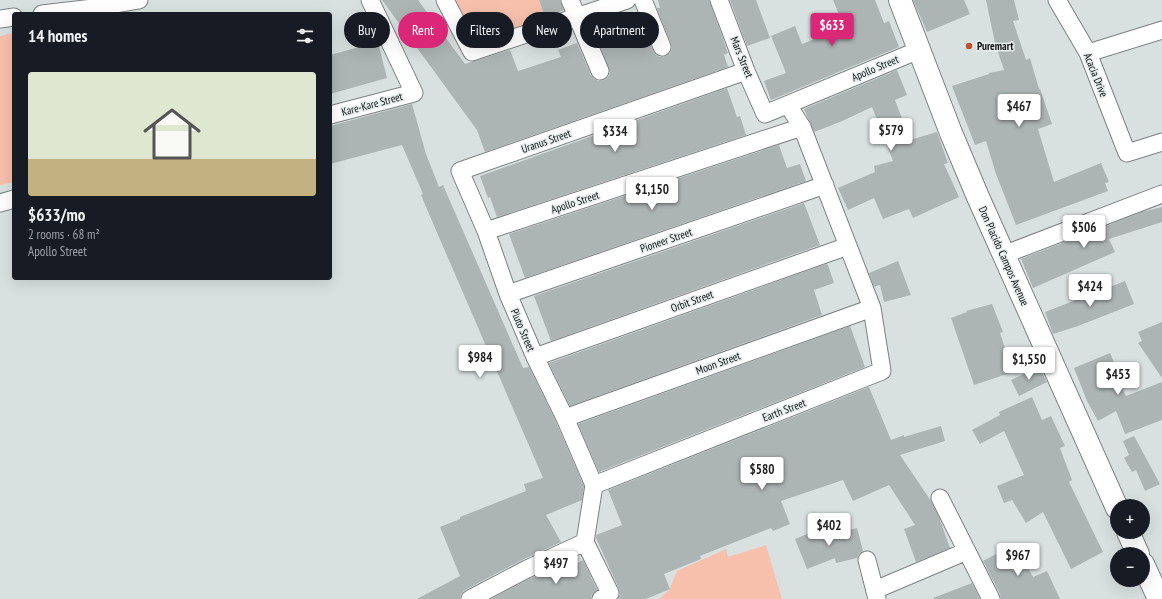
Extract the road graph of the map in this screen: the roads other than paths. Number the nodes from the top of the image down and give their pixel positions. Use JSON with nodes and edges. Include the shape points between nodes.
{"nodes":[{"id":1,"x":139,"y":0,"type":"edge"},
{"id":2,"x":370,"y":0,"type":"edge"},
{"id":3,"x":445,"y":0,"type":"edge"},
{"id":4,"x":570,"y":0,"type":"edge"},
{"id":5,"x":627,"y":0,"type":"edge"},
{"id":6,"x":643,"y":0,"type":"edge"},
{"id":7,"x":719,"y":0,"type":"edge"},
{"id":8,"x":900,"y":0,"type":"edge"},
{"id":9,"x":1057,"y":0,"type":"edge"},
{"id":10,"x":93,"y":11,"type":"edge"},
{"id":11,"x":76,"y":12,"type":"edge"},
{"id":12,"x":12,"y":17,"type":"edge"},
{"id":13,"x":577,"y":17,"type":"junction"},
{"id":14,"x":0,"y":19,"type":"edge"},
{"id":15,"x":1162,"y":30,"type":"edge"},
{"id":16,"x":662,"y":47,"type":"dead end"},
{"id":17,"x":919,"y":50,"type":"junction"},
{"id":18,"x":1088,"y":53,"type":"junction"},
{"id":19,"x":600,"y":70,"type":"dead end"},
{"id":20,"x":746,"y":71,"type":"junction"},
{"id":21,"x":788,"y":105,"type":"junction"},
{"id":22,"x":332,"y":114,"type":"edge"},
{"id":23,"x":766,"y":114,"type":"joint"},
{"id":24,"x":802,"y":127,"type":"junction"},
{"id":25,"x":1162,"y":142,"type":"edge"},
{"id":26,"x":460,"y":171,"type":"joint"},
{"id":27,"x":825,"y":185,"type":"junction"},
{"id":28,"x":1162,"y":194,"type":"edge"},
{"id":29,"x":12,"y":200,"type":"edge"},
{"id":30,"x":0,"y":203,"type":"edge"},
{"id":31,"x":486,"y":231,"type":"junction"},
{"id":32,"x":848,"y":246,"type":"junction"},
{"id":33,"x":1003,"y":255,"type":"junction"},
{"id":34,"x":508,"y":294,"type":"junction"},
{"id":35,"x":872,"y":308,"type":"junction"},
{"id":36,"x":535,"y":357,"type":"junction"},
{"id":37,"x":565,"y":418,"type":"junction"},
{"id":38,"x":594,"y":485,"type":"junction"},
{"id":39,"x":940,"y":498,"type":"dead end"},
{"id":40,"x":1113,"y":499,"type":"edge"},
{"id":41,"x":584,"y":542,"type":"junction"},
{"id":42,"x":967,"y":551,"type":"junction"},
{"id":43,"x":867,"y":560,"type":"dead end"},
{"id":44,"x":1150,"y":579,"type":"edge"},
{"id":45,"x":876,"y":594,"type":"edge"},
{"id":46,"x":470,"y":599,"type":"edge"},
{"id":47,"x":601,"y":599,"type":"edge"},
{"id":48,"x":991,"y":599,"type":"edge"},
{"id":49,"x":1159,"y":599,"type":"edge"}],
"edges":[{"from":1,"to":10,"type":"street"},
{"from":2,"to":22,"type":"street","name":"Kare-Kare Street","via":[[414,93]]},
{"from":3,"to":13,"type":"street","via":[[472,52]]},
{"from":4,"to":13,"type":"street"},
{"from":5,"to":13,"type":"street"},
{"from":6,"to":16,"type":"street"},
{"from":7,"to":20,"type":"street","name":"Mars Street"},
{"from":8,"to":17,"type":"main road","name":"Don Placido Campos Avenue"},
{"from":9,"to":18,"type":"street","name":"Acacia Drive"},
{"from":10,"to":11,"type":"street"},
{"from":12,"to":14,"type":"street"},
{"from":13,"to":19,"type":"street"},
{"from":15,"to":18,"type":"street"},
{"from":17,"to":21,"type":"street","name":"Apollo Street"},
{"from":17,"to":33,"type":"main road","name":"Don Placido Campos Avenue"},
{"from":18,"to":25,"type":"street","name":"Acacia Drive","via":[[1127,153]]},
{"from":20,"to":23,"type":"street","name":"Mars Street"},
{"from":20,"to":26,"type":"street","name":"Uranus Street"},
{"from":21,"to":23,"type":"street","name":"Apollo Street"},
{"from":21,"to":24,"type":"street","name":"Earth Street"},
{"from":24,"to":27,"type":"street","name":"Earth Street"},
{"from":24,"to":31,"type":"street","name":"Apollo Street"},
{"from":26,"to":31,"type":"street","name":"Pluto Street"},
{"from":27,"to":32,"type":"street","name":"Earth Street"},
{"from":27,"to":34,"type":"street","name":"Pioneer Street"},
{"from":28,"to":33,"type":"street"},
{"from":29,"to":30,"type":"street"},
{"from":31,"to":34,"type":"street","name":"Pluto Street"},
{"from":32,"to":35,"type":"street","name":"Earth Street"},
{"from":32,"to":36,"type":"street","name":"Orbit Street"},
{"from":33,"to":40,"type":"main road","name":"Don Placido Campos Avenue"},
{"from":34,"to":36,"type":"street","name":"Pluto Street"},
{"from":35,"to":37,"type":"street","name":"Moon Street"},
{"from":35,"to":38,"type":"street","name":"Earth Street","via":[[882,371]]},
{"from":36,"to":37,"type":"street","name":"Pluto Street"},
{"from":37,"to":38,"type":"street","name":"Pluto Street"},
{"from":38,"to":41,"type":"street"},
{"from":39,"to":42,"type":"street"},
{"from":41,"to":46,"type":"street"},
{"from":41,"to":47,"type":"street","via":[[610,593]]},
{"from":42,"to":45,"type":"street"},
{"from":42,"to":48,"type":"street"},
{"from":43,"to":45,"type":"street"},
{"from":44,"to":49,"type":"main road"}]}
